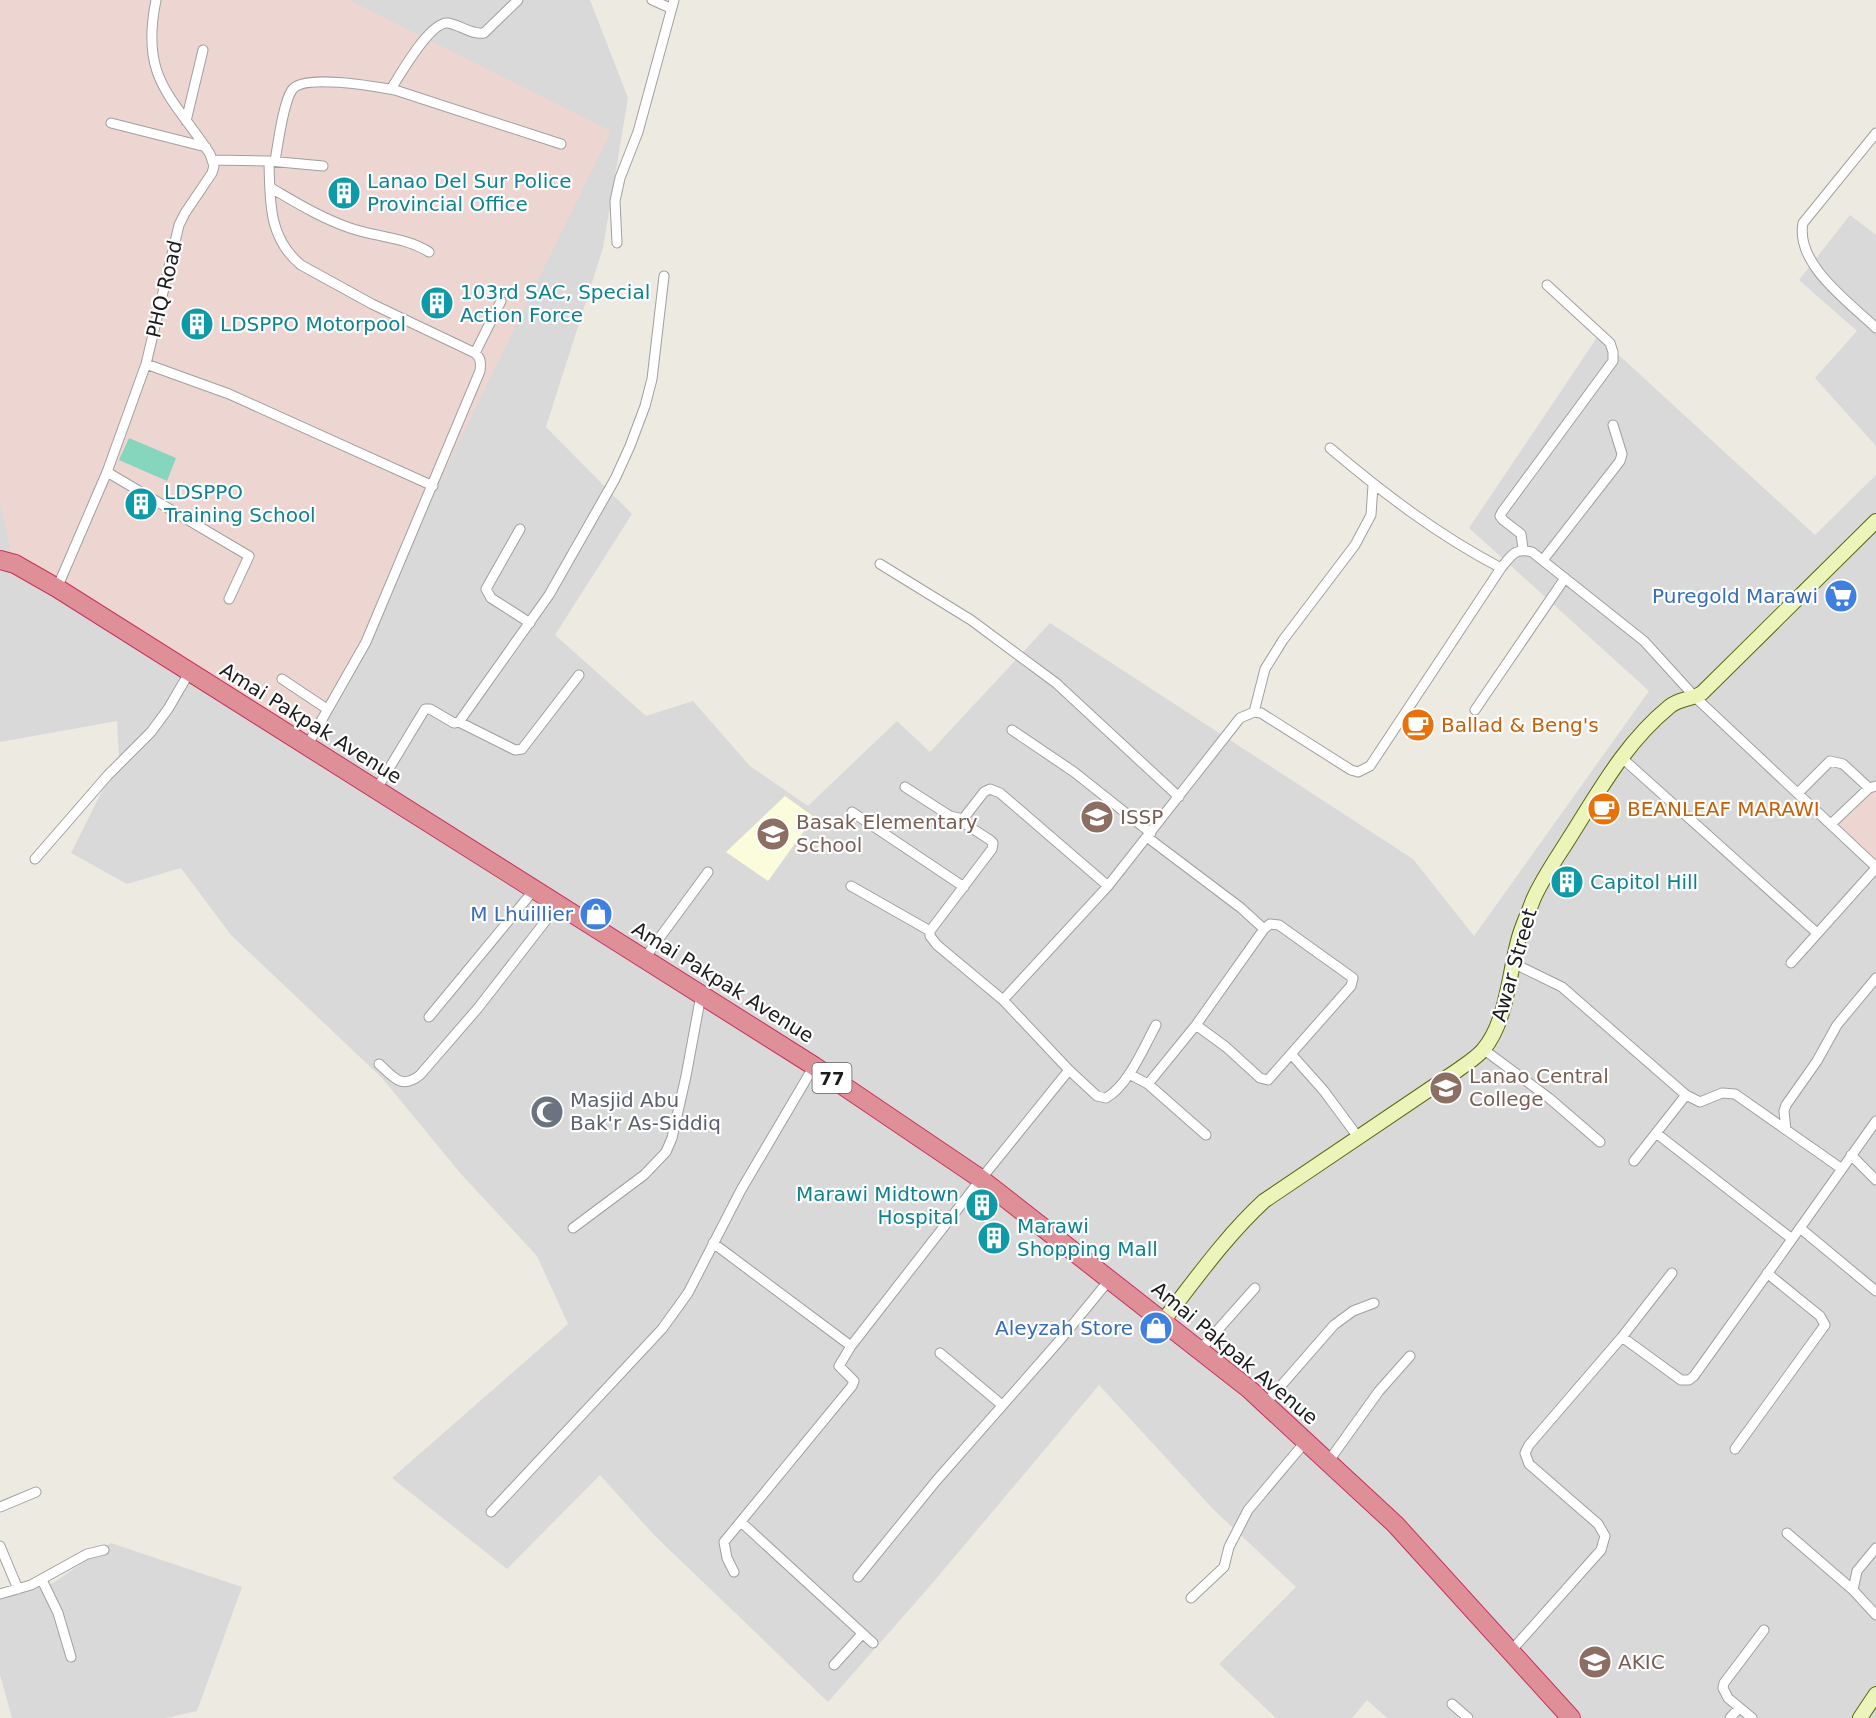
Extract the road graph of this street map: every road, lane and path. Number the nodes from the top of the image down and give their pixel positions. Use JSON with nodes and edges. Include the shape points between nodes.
{"nodes":[{"id":1,"x":156,"y":0,"type":"edge"},
{"id":2,"x":518,"y":0,"type":"edge"},
{"id":3,"x":652,"y":0,"type":"edge"},
{"id":4,"x":672,"y":4,"type":"edge"},
{"id":5,"x":203,"y":51,"type":"dead end"},
{"id":6,"x":391,"y":89,"type":"junction"},
{"id":7,"x":186,"y":121,"type":"junction"},
{"id":8,"x":111,"y":123,"type":"dead end"},
{"id":9,"x":1876,"y":133,"type":"edge"},
{"id":10,"x":561,"y":144,"type":"dead end"},
{"id":11,"x":206,"y":147,"type":"junction"},
{"id":12,"x":213,"y":160,"type":"junction"},
{"id":13,"x":272,"y":161,"type":"junction"},
{"id":14,"x":323,"y":166,"type":"dead end"},
{"id":15,"x":271,"y":188,"type":"junction"},
{"id":16,"x":617,"y":243,"type":"dead end"},
{"id":17,"x":429,"y":252,"type":"dead end"},
{"id":18,"x":664,"y":276,"type":"dead end"},
{"id":19,"x":1547,"y":285,"type":"dead end"},
{"id":20,"x":501,"y":301,"type":"dead end"},
{"id":21,"x":1876,"y":328,"type":"edge"},
{"id":22,"x":475,"y":353,"type":"junction"},
{"id":23,"x":146,"y":364,"type":"junction"},
{"id":24,"x":1613,"y":425,"type":"dead end"},
{"id":25,"x":1330,"y":448,"type":"dead end"},
{"id":26,"x":107,"y":472,"type":"junction"},
{"id":27,"x":1373,"y":484,"type":"junction"},
{"id":28,"x":433,"y":486,"type":"junction"},
{"id":29,"x":1876,"y":520,"type":"edge"},
{"id":30,"x":520,"y":529,"type":"dead end"},
{"id":31,"x":1523,"y":549,"type":"junction"},
{"id":32,"x":0,"y":560,"type":"edge"},
{"id":33,"x":1543,"y":560,"type":"junction"},
{"id":34,"x":880,"y":564,"type":"dead end"},
{"id":35,"x":1501,"y":568,"type":"junction"},
{"id":36,"x":1565,"y":578,"type":"junction"},
{"id":37,"x":57,"y":588,"type":"junction"},
{"id":38,"x":229,"y":599,"type":"dead end"},
{"id":39,"x":530,"y":622,"type":"junction"},
{"id":40,"x":189,"y":673,"type":"junction"},
{"id":41,"x":579,"y":675,"type":"dead end"},
{"id":42,"x":282,"y":679,"type":"dead end"},
{"id":43,"x":1695,"y":697,"type":"junction"},
{"id":44,"x":327,"y":709,"type":"junction"},
{"id":45,"x":1475,"y":710,"type":"dead end"},
{"id":46,"x":1254,"y":712,"type":"junction"},
{"id":47,"x":459,"y":722,"type":"junction"},
{"id":48,"x":1012,"y":730,"type":"dead end"},
{"id":49,"x":307,"y":746,"type":"junction"},
{"id":50,"x":1622,"y":758,"type":"junction"},
{"id":51,"x":905,"y":787,"type":"dead end"},
{"id":52,"x":1873,"y":787,"type":"edge"},
{"id":53,"x":376,"y":790,"type":"junction"},
{"id":54,"x":1798,"y":794,"type":"junction"},
{"id":55,"x":1179,"y":797,"type":"junction"},
{"id":56,"x":852,"y":812,"type":"dead end"},
{"id":57,"x":963,"y":819,"type":"junction"},
{"id":58,"x":1831,"y":824,"type":"junction"},
{"id":59,"x":1149,"y":835,"type":"junction"},
{"id":60,"x":35,"y":859,"type":"dead end"},
{"id":61,"x":1876,"y":868,"type":"edge"},
{"id":62,"x":708,"y":872,"type":"dead end"},
{"id":63,"x":851,"y":886,"type":"dead end"},
{"id":64,"x":1108,"y":886,"type":"junction"},
{"id":65,"x":963,"y":887,"type":"junction"},
{"id":66,"x":534,"y":891,"type":"junction"},
{"id":67,"x":558,"y":905,"type":"junction"},
{"id":68,"x":1264,"y":928,"type":"junction"},
{"id":69,"x":930,"y":931,"type":"junction"},
{"id":70,"x":1816,"y":933,"type":"junction"},
{"id":71,"x":644,"y":959,"type":"junction"},
{"id":72,"x":1513,"y":963,"type":"junction"},
{"id":73,"x":1791,"y":963,"type":"dead end"},
{"id":74,"x":1876,"y":978,"type":"edge"},
{"id":75,"x":701,"y":995,"type":"junction"},
{"id":76,"x":1003,"y":1000,"type":"junction"},
{"id":77,"x":429,"y":1017,"type":"dead end"},
{"id":78,"x":1156,"y":1025,"type":"dead end"},
{"id":79,"x":1196,"y":1025,"type":"junction"},
{"id":80,"x":1483,"y":1049,"type":"junction"},
{"id":81,"x":1292,"y":1054,"type":"junction"},
{"id":82,"x":379,"y":1064,"type":"dead end"},
{"id":83,"x":814,"y":1066,"type":"junction"},
{"id":84,"x":1069,"y":1070,"type":"junction"},
{"id":85,"x":1129,"y":1074,"type":"junction"},
{"id":86,"x":1148,"y":1084,"type":"junction"},
{"id":87,"x":1686,"y":1095,"type":"junction"},
{"id":88,"x":1876,"y":1121,"type":"edge"},
{"id":89,"x":1786,"y":1130,"type":"junction"},
{"id":90,"x":1656,"y":1133,"type":"junction"},
{"id":91,"x":1206,"y":1135,"type":"dead end"},
{"id":92,"x":1358,"y":1137,"type":"junction"},
{"id":93,"x":1600,"y":1142,"type":"dead end"},
{"id":94,"x":1851,"y":1155,"type":"junction"},
{"id":95,"x":1634,"y":1161,"type":"dead end"},
{"id":96,"x":1842,"y":1169,"type":"junction"},
{"id":97,"x":981,"y":1179,"type":"junction"},
{"id":98,"x":1876,"y":1180,"type":"edge"},
{"id":99,"x":573,"y":1228,"type":"dead end"},
{"id":100,"x":1800,"y":1228,"type":"junction"},
{"id":101,"x":1792,"y":1239,"type":"junction"},
{"id":102,"x":713,"y":1243,"type":"junction"},
{"id":103,"x":1672,"y":1273,"type":"dead end"},
{"id":104,"x":1767,"y":1274,"type":"junction"},
{"id":105,"x":1110,"y":1279,"type":"junction"},
{"id":106,"x":1255,"y":1288,"type":"dead end"},
{"id":107,"x":1876,"y":1292,"type":"edge"},
{"id":108,"x":1374,"y":1303,"type":"dead end"},
{"id":109,"x":1164,"y":1321,"type":"junction"},
{"id":110,"x":1622,"y":1337,"type":"junction"},
{"id":111,"x":851,"y":1346,"type":"junction"},
{"id":112,"x":1200,"y":1350,"type":"junction"},
{"id":113,"x":940,"y":1353,"type":"dead end"},
{"id":114,"x":1410,"y":1356,"type":"dead end"},
{"id":115,"x":1265,"y":1404,"type":"junction"},
{"id":116,"x":1002,"y":1405,"type":"junction"},
{"id":117,"x":1306,"y":1441,"type":"junction"},
{"id":118,"x":1735,"y":1449,"type":"dead end"},
{"id":119,"x":1328,"y":1462,"type":"junction"},
{"id":120,"x":36,"y":1492,"type":"dead end"},
{"id":121,"x":0,"y":1507,"type":"edge"},
{"id":122,"x":491,"y":1512,"type":"dead end"},
{"id":123,"x":741,"y":1522,"type":"junction"},
{"id":124,"x":1787,"y":1533,"type":"dead end"},
{"id":125,"x":0,"y":1546,"type":"edge"},
{"id":126,"x":1876,"y":1548,"type":"edge"},
{"id":127,"x":104,"y":1550,"type":"dead end"},
{"id":128,"x":734,"y":1572,"type":"dead end"},
{"id":129,"x":858,"y":1577,"type":"dead end"},
{"id":130,"x":42,"y":1580,"type":"junction"},
{"id":131,"x":18,"y":1589,"type":"junction"},
{"id":132,"x":1853,"y":1590,"type":"junction"},
{"id":133,"x":0,"y":1594,"type":"edge"},
{"id":134,"x":1191,"y":1598,"type":"dead end"},
{"id":135,"x":1876,"y":1615,"type":"edge"},
{"id":136,"x":1764,"y":1630,"type":"dead end"},
{"id":137,"x":862,"y":1634,"type":"junction"},
{"id":138,"x":873,"y":1643,"type":"dead end"},
{"id":139,"x":1511,"y":1651,"type":"junction"},
{"id":140,"x":70,"y":1657,"type":"dead end"},
{"id":141,"x":834,"y":1665,"type":"dead end"},
{"id":142,"x":1876,"y":1694,"type":"edge"},
{"id":143,"x":1452,"y":1704,"type":"dead end"},
{"id":144,"x":1738,"y":1708,"type":"junction"},
{"id":145,"x":1468,"y":1718,"type":"edge"},
{"id":146,"x":1571,"y":1718,"type":"edge"},
{"id":147,"x":1730,"y":1718,"type":"edge"},
{"id":148,"x":1752,"y":1718,"type":"edge"},
{"id":149,"x":1860,"y":1718,"type":"edge"}],
"edges":[{"from":1,"to":7,"type":"street","via":[[151,44],[154,62],[159,80]]},
{"from":2,"to":6,"type":"street","via":[[484,33],[447,23],[437,26]]},
{"from":3,"to":4,"type":"street"},
{"from":4,"to":16,"type":"street","via":[[638,132],[620,178],[615,201]]},
{"from":5,"to":7,"type":"street"},
{"from":6,"to":10,"type":"street"},
{"from":6,"to":13,"type":"street","via":[[336,82],[300,83],[292,89]]},
{"from":7,"to":11,"type":"street"},
{"from":8,"to":11,"type":"street"},
{"from":9,"to":21,"type":"street","via":[[1803,223],[1800,234],[1817,271]]},
{"from":11,"to":12,"type":"street"},
{"from":12,"to":13,"type":"street"},
{"from":12,"to":23,"type":"street","name":"PHQ Road","via":[[209,180],[179,225]]},
{"from":13,"to":14,"type":"street"},
{"from":13,"to":15,"type":"street"},
{"from":15,"to":17,"type":"street","via":[[320,217],[412,243]]},
{"from":15,"to":22,"type":"street","via":[[276,234],[291,257],[372,304]]},
{"from":18,"to":39,"type":"street","via":[[652,379],[630,446],[594,517]]},
{"from":19,"to":31,"type":"street","via":[[1610,343],[1613,361],[1500,516],[1521,534]]},
{"from":20,"to":22,"type":"street"},
{"from":22,"to":28,"type":"street","via":[[480,371]]},
{"from":23,"to":26,"type":"street","name":"PHQ Road"},
{"from":23,"to":28,"type":"street","via":[[229,394]]},
{"from":24,"to":33,"type":"street","via":[[1622,454],[1620,461]]},
{"from":25,"to":27,"type":"street"},
{"from":26,"to":37,"type":"street","name":"PHQ Road"},
{"from":26,"to":38,"type":"street","via":[[249,556]]},
{"from":27,"to":35,"type":"street","via":[[1444,536]]},
{"from":27,"to":46,"type":"street","via":[[1371,515],[1355,545],[1265,669]]},
{"from":28,"to":44,"type":"street","via":[[366,642]]},
{"from":29,"to":43,"type":"street","name":"Awar Street"},
{"from":30,"to":39,"type":"street","via":[[486,592]]},
{"from":31,"to":33,"type":"street"},
{"from":31,"to":35,"type":"street"},
{"from":32,"to":37,"type":"highway","name":"Amai Pakpak Avenue","number":"77","via":[[15,564]]},
{"from":33,"to":36,"type":"street"},
{"from":34,"to":55,"type":"street","via":[[970,620],[1056,683]]},
{"from":35,"to":46,"type":"street","via":[[1364,770],[1351,770]]},
{"from":36,"to":43,"type":"street","via":[[1644,641]]},
{"from":36,"to":45,"type":"street"},
{"from":37,"to":40,"type":"highway","name":"Amai Pakpak Avenue","number":"77"},
{"from":39,"to":47,"type":"street"},
{"from":40,"to":49,"type":"highway","name":"Amai Pakpak Avenue","number":"77"},
{"from":40,"to":60,"type":"street","via":[[151,732]]},
{"from":41,"to":47,"type":"street","via":[[522,749],[515,750]]},
{"from":42,"to":44,"type":"street"},
{"from":43,"to":50,"type":"street","name":"Awar Street","via":[[1668,707]]},
{"from":43,"to":54,"type":"street"},
{"from":44,"to":49,"type":"street"},
{"from":46,"to":55,"type":"street","via":[[1240,718]]},
{"from":47,"to":53,"type":"street","via":[[425,709]]},
{"from":48,"to":59,"type":"street","via":[[1074,772]]},
{"from":49,"to":53,"type":"highway","name":"Amai Pakpak Avenue","number":"77"},
{"from":50,"to":70,"type":"street"},
{"from":50,"to":72,"type":"street","name":"Awar Street","via":[[1546,872],[1520,934]]},
{"from":51,"to":57,"type":"street","via":[[950,816]]},
{"from":52,"to":54,"type":"street","via":[[1843,764],[1830,760]]},
{"from":52,"to":58,"type":"street"},
{"from":53,"to":66,"type":"highway","name":"Amai Pakpak Avenue","number":"77"},
{"from":54,"to":58,"type":"street"},
{"from":55,"to":59,"type":"street"},
{"from":56,"to":65,"type":"street"},
{"from":57,"to":64,"type":"street","via":[[984,792],[990,789],[1000,793]]},
{"from":57,"to":65,"type":"street","via":[[993,846]]},
{"from":58,"to":61,"type":"street"},
{"from":59,"to":64,"type":"street"},
{"from":59,"to":68,"type":"street"},
{"from":61,"to":70,"type":"street"},
{"from":62,"to":71,"type":"street"},
{"from":63,"to":69,"type":"street"},
{"from":64,"to":76,"type":"street"},
{"from":65,"to":69,"type":"street"},
{"from":66,"to":67,"type":"highway","name":"Amai Pakpak Avenue","number":"77"},
{"from":66,"to":77,"type":"street"},
{"from":67,"to":71,"type":"highway","name":"Amai Pakpak Avenue","number":"77"},
{"from":67,"to":82,"type":"street","via":[[420,1075],[409,1082],[400,1081]]},
{"from":68,"to":79,"type":"street"},
{"from":68,"to":81,"type":"street","via":[[1279,925],[1353,978],[1351,986]]},
{"from":69,"to":76,"type":"street","via":[[937,945]]},
{"from":70,"to":73,"type":"street"},
{"from":71,"to":75,"type":"highway","name":"Amai Pakpak Avenue","number":"77"},
{"from":72,"to":80,"type":"street","name":"Awar Street","via":[[1499,1018]]},
{"from":72,"to":87,"type":"street","via":[[1562,987]]},
{"from":74,"to":89,"type":"street","via":[[1837,1025],[1786,1105]]},
{"from":75,"to":83,"type":"highway","name":"Amai Pakpak Avenue","number":"77"},
{"from":75,"to":99,"type":"street","via":[[666,1152],[644,1175]]},
{"from":76,"to":84,"type":"street"},
{"from":78,"to":85,"type":"street"},
{"from":79,"to":81,"type":"street","via":[[1263,1080],[1271,1079]]},
{"from":79,"to":86,"type":"street"},
{"from":80,"to":92,"type":"street","name":"Awar Street"},
{"from":80,"to":93,"type":"street"},
{"from":81,"to":92,"type":"street"},
{"from":83,"to":97,"type":"highway","name":"Amai Pakpak Avenue","number":"77"},
{"from":83,"to":102,"type":"street"},
{"from":84,"to":85,"type":"street","via":[[1102,1098],[1112,1095]]},
{"from":84,"to":97,"type":"street"},
{"from":85,"to":86,"type":"street"},
{"from":86,"to":91,"type":"street"},
{"from":87,"to":89,"type":"street","via":[[1704,1102],[1722,1093],[1735,1094]]},
{"from":87,"to":90,"type":"street"},
{"from":88,"to":94,"type":"street"},
{"from":89,"to":96,"type":"street"},
{"from":90,"to":95,"type":"street"},
{"from":90,"to":101,"type":"street"},
{"from":92,"to":109,"type":"street","name":"Awar Street","via":[[1248,1215]]},
{"from":94,"to":96,"type":"street"},
{"from":94,"to":98,"type":"street"},
{"from":96,"to":100,"type":"street"},
{"from":97,"to":105,"type":"highway","name":"Amai Pakpak Avenue","number":"77"},
{"from":97,"to":111,"type":"street"},
{"from":100,"to":101,"type":"street"},
{"from":100,"to":107,"type":"street"},
{"from":101,"to":104,"type":"street"},
{"from":102,"to":111,"type":"street"},
{"from":102,"to":122,"type":"street","via":[[696,1280],[662,1329]]},
{"from":103,"to":110,"type":"street"},
{"from":104,"to":110,"type":"street","via":[[1689,1380],[1681,1380]]},
{"from":104,"to":118,"type":"street","via":[[1820,1316],[1825,1325]]},
{"from":105,"to":109,"type":"highway","name":"Amai Pakpak Avenue","number":"77"},
{"from":105,"to":116,"type":"street"},
{"from":106,"to":112,"type":"street"},
{"from":108,"to":115,"type":"street","via":[[1353,1311],[1334,1325]]},
{"from":109,"to":112,"type":"highway","name":"Amai Pakpak Avenue","number":"77"},
{"from":110,"to":139,"type":"street","via":[[1525,1453],[1529,1464],[1598,1524],[1605,1536],[1600,1550]]},
{"from":111,"to":123,"type":"street","via":[[839,1366],[852,1377],[852,1386]]},
{"from":112,"to":115,"type":"highway","name":"Amai Pakpak Avenue","number":"77"},
{"from":113,"to":116,"type":"street"},
{"from":114,"to":119,"type":"street"},
{"from":115,"to":117,"type":"highway","name":"Amai Pakpak Avenue","number":"77"},
{"from":116,"to":129,"type":"street"},
{"from":117,"to":119,"type":"highway","name":"Amai Pakpak Avenue","number":"77"},
{"from":117,"to":134,"type":"street","via":[[1248,1510],[1224,1566]]},
{"from":119,"to":139,"type":"highway","name":"Amai Pakpak Avenue","number":"77","via":[[1395,1524]]},
{"from":120,"to":121,"type":"street"},
{"from":123,"to":128,"type":"street","via":[[724,1542]]},
{"from":123,"to":137,"type":"street"},
{"from":124,"to":132,"type":"street"},
{"from":125,"to":131,"type":"street"},
{"from":126,"to":132,"type":"street","via":[[1857,1571]]},
{"from":127,"to":130,"type":"street","via":[[87,1554]]},
{"from":130,"to":131,"type":"street"},
{"from":130,"to":140,"type":"street","via":[[58,1612]]},
{"from":131,"to":133,"type":"street"},
{"from":132,"to":135,"type":"street"},
{"from":136,"to":144,"type":"street","via":[[1724,1683],[1724,1693]]},
{"from":137,"to":138,"type":"street"},
{"from":137,"to":141,"type":"street"},
{"from":139,"to":146,"type":"highway","name":"Amai Pakpak Avenue","number":"77"},
{"from":142,"to":149,"type":"street"},
{"from":143,"to":145,"type":"street"},
{"from":144,"to":147,"type":"street"},
{"from":144,"to":148,"type":"street"}]}
